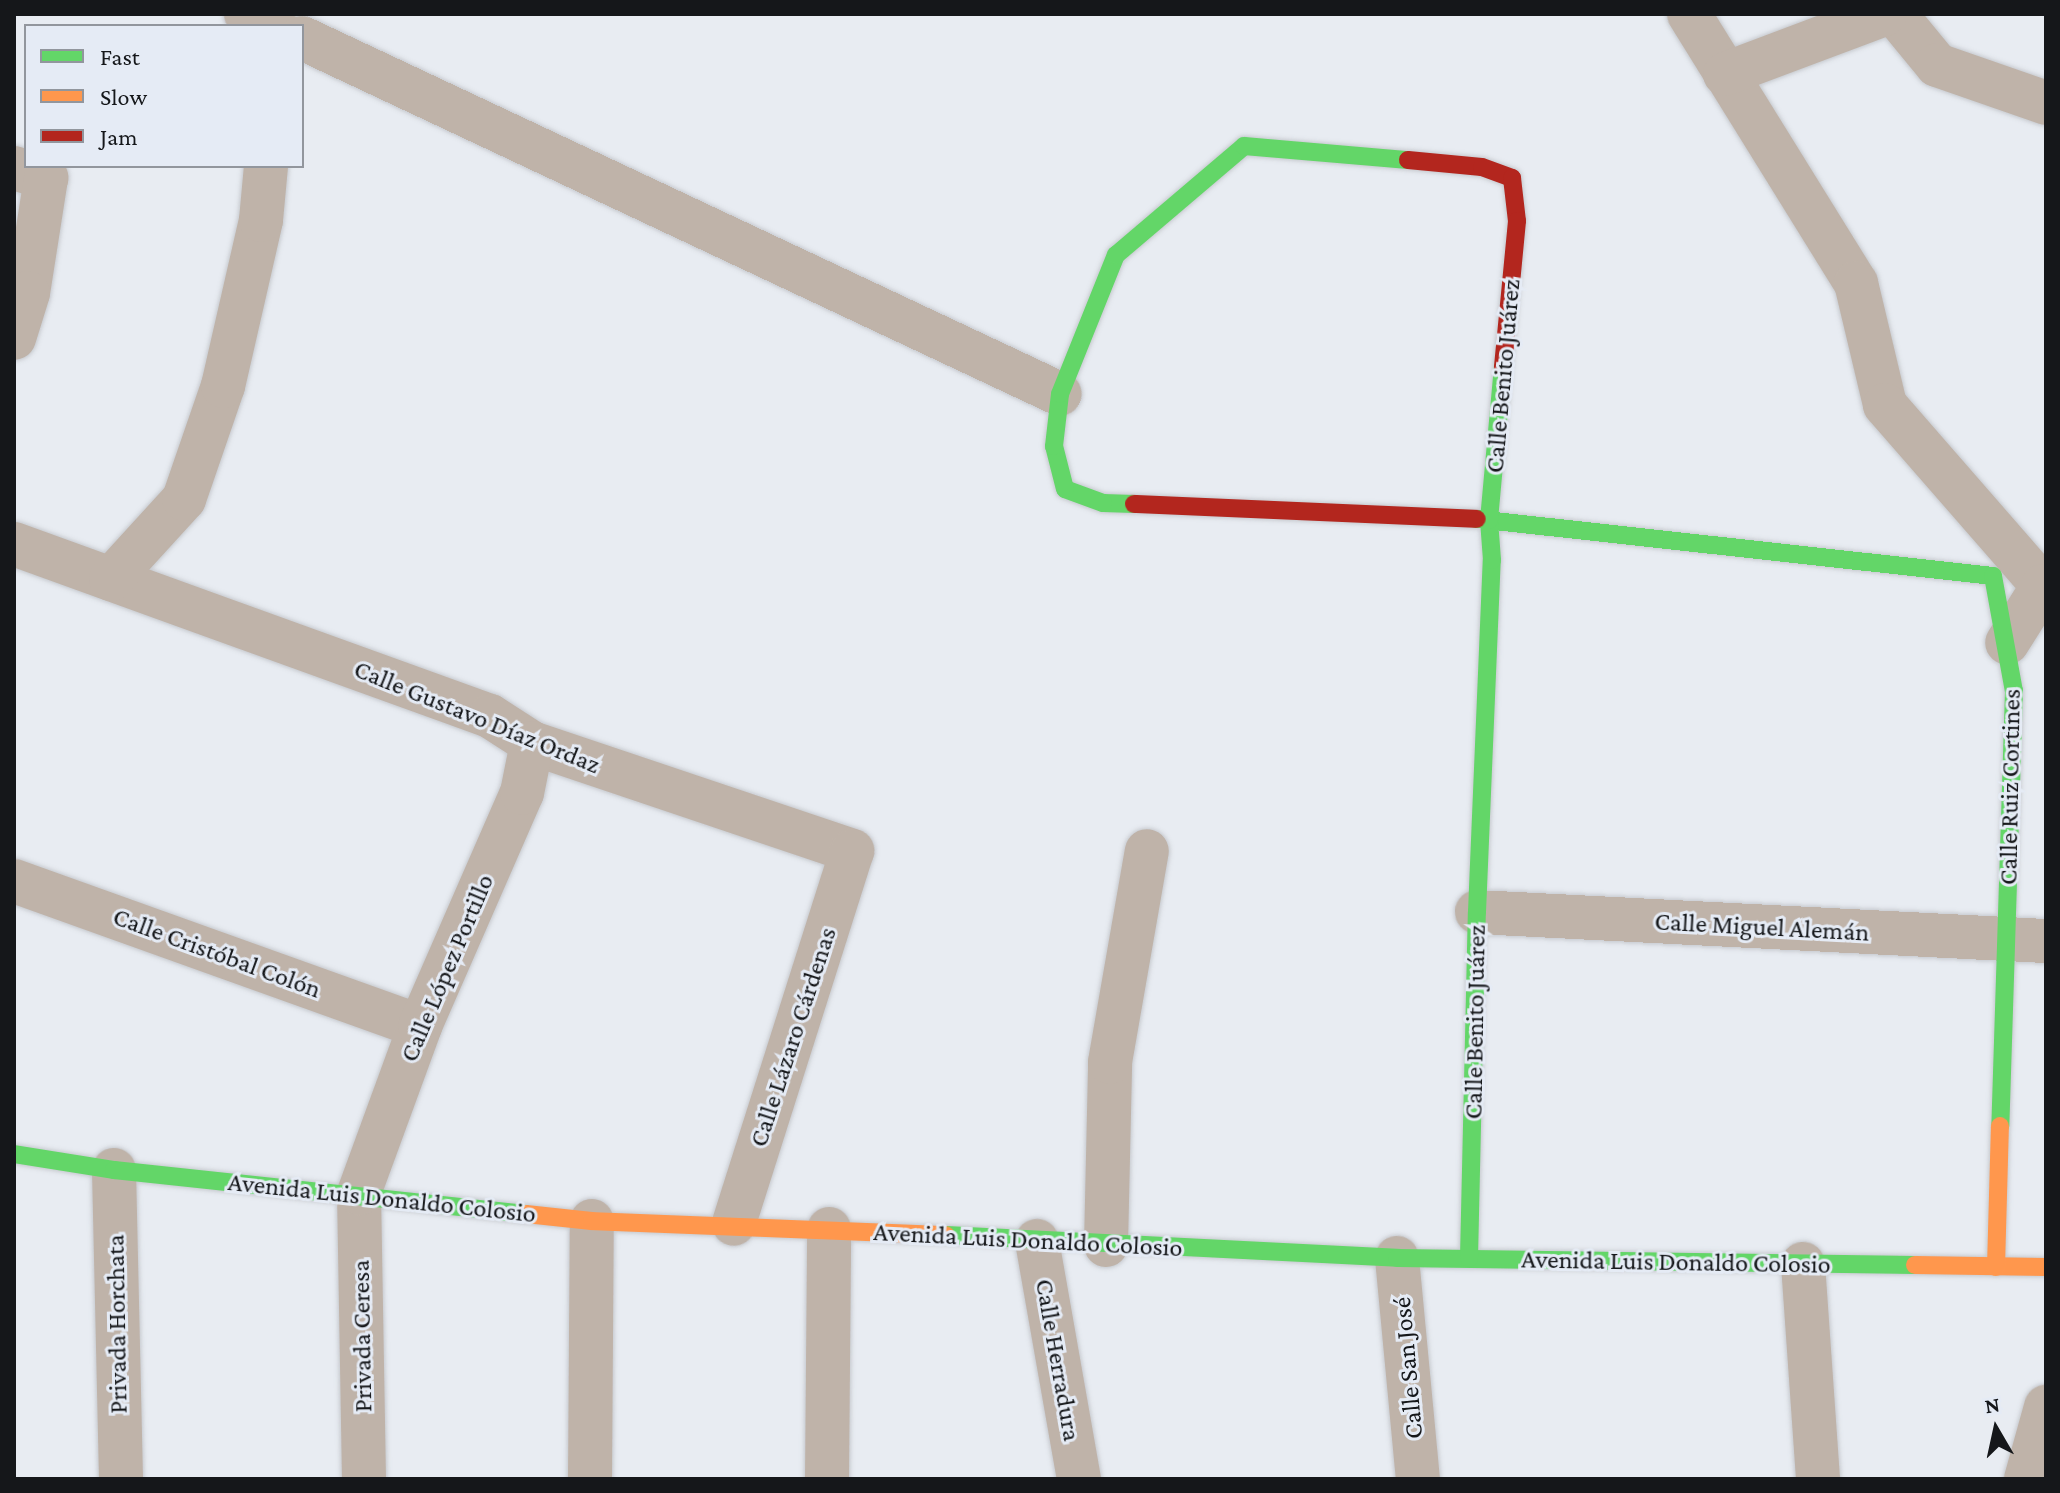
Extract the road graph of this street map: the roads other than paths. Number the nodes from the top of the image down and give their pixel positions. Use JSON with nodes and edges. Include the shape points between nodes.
{"nodes":[{"id":1,"x":246,"y":14,"type":"edge"},
{"id":2,"x":1689,"y":14,"type":"edge"},
{"id":3,"x":1885,"y":14,"type":"edge"},
{"id":4,"x":1895,"y":14,"type":"edge"},
{"id":5,"x":274,"y":24,"type":"edge"},
{"id":6,"x":304,"y":39,"type":"edge"},
{"id":7,"x":1725,"y":74,"type":"junction"},
{"id":8,"x":2046,"y":103,"type":"edge"},
{"id":9,"x":14,"y":168,"type":"edge"},
{"id":10,"x":266,"y":168,"type":"edge"},
{"id":11,"x":14,"y":338,"type":"edge"},
{"id":12,"x":1060,"y":394,"type":"junction"},
{"id":13,"x":1489,"y":520,"type":"junction"},
{"id":14,"x":14,"y":544,"type":"edge"},
{"id":15,"x":111,"y":579,"type":"junction"},
{"id":16,"x":2007,"y":643,"type":"junction"},
{"id":17,"x":532,"y":743,"type":"junction"},
{"id":18,"x":852,"y":851,"type":"joint"},
{"id":19,"x":1147,"y":851,"type":"dead end"},
{"id":20,"x":14,"y":881,"type":"edge"},
{"id":21,"x":1477,"y":912,"type":"junction"},
{"id":22,"x":2027,"y":941,"type":"edge"},
{"id":23,"x":420,"y":1026,"type":"junction"},
{"id":24,"x":14,"y":1154,"type":"edge"},
{"id":25,"x":114,"y":1170,"type":"junction"},
{"id":26,"x":359,"y":1193,"type":"junction"},
{"id":27,"x":592,"y":1221,"type":"junction"},
{"id":28,"x":734,"y":1224,"type":"junction"},
{"id":29,"x":829,"y":1229,"type":"junction"},
{"id":30,"x":1037,"y":1241,"type":"junction"},
{"id":31,"x":1106,"y":1245,"type":"junction"},
{"id":32,"x":1397,"y":1258,"type":"junction"},
{"id":33,"x":1469,"y":1258,"type":"junction"},
{"id":34,"x":1803,"y":1264,"type":"junction"},
{"id":35,"x":1996,"y":1267,"type":"junction"},
{"id":36,"x":2046,"y":1267,"type":"edge"},
{"id":37,"x":2046,"y":1407,"type":"edge"},
{"id":38,"x":121,"y":1479,"type":"edge"},
{"id":39,"x":364,"y":1479,"type":"edge"},
{"id":40,"x":590,"y":1479,"type":"edge"},
{"id":41,"x":827,"y":1479,"type":"edge"},
{"id":42,"x":1079,"y":1479,"type":"edge"},
{"id":43,"x":1418,"y":1479,"type":"edge"},
{"id":44,"x":1818,"y":1479,"type":"edge"},
{"id":45,"x":2026,"y":1479,"type":"edge"}],
"edges":[{"from":1,"to":5,"type":"street"},
{"from":2,"to":7,"type":"street"},
{"from":3,"to":7,"type":"street"},
{"from":4,"to":8,"type":"street","via":[[1937,65]]},
{"from":6,"to":12,"type":"street"},
{"from":7,"to":16,"type":"street","via":[[1856,283],[1885,405],[2043,586]]},
{"from":9,"to":11,"type":"street","via":[[46,178],[28,293]]},
{"from":10,"to":15,"type":"street","via":[[261,220],[223,386],[184,499]]},
{"from":12,"to":13,"type":"street","name":"Calle Benito Juárez","via":[[1054,446],[1065,489],[1103,503]]},
{"from":12,"to":13,"type":"street","name":"Calle Benito Juárez","via":[[1116,255],[1244,146],[1482,167],[1512,178],[1517,221]]},
{"from":13,"to":16,"type":"street","name":"Calle Ruiz Cortines","via":[[1993,576]]},
{"from":13,"to":21,"type":"street","name":"Calle Benito Juárez","via":[[1492,560]]},
{"from":14,"to":15,"type":"street","name":"Calle Gustavo Díaz Ordaz"},
{"from":15,"to":17,"type":"street","name":"Calle Gustavo Díaz Ordaz","via":[[490,716]]},
{"from":16,"to":22,"type":"street","name":"Calle Ruiz Cortines"},
{"from":17,"to":18,"type":"street","name":"Calle Gustavo Díaz Ordaz"},
{"from":17,"to":23,"type":"street","name":"Calle López Portillo","via":[[522,793]]},
{"from":18,"to":28,"type":"street","name":"Calle Lázaro Cárdenas"},
{"from":19,"to":31,"type":"street","via":[[1110,1062]]},
{"from":20,"to":23,"type":"street","name":"Calle Cristóbal Colón"},
{"from":21,"to":22,"type":"street","name":"Calle Miguel Alemán"},
{"from":21,"to":33,"type":"street","name":"Calle Benito Juárez"},
{"from":22,"to":35,"type":"street","name":"Calle Ruiz Cortines"},
{"from":23,"to":26,"type":"street","name":"Calle López Portillo"},
{"from":24,"to":25,"type":"street","name":"Avenida Luis Donaldo Colosio"},
{"from":25,"to":26,"type":"street","name":"Avenida Luis Donaldo Colosio"},
{"from":25,"to":38,"type":"street","name":"Privada Horchata"},
{"from":26,"to":27,"type":"street","name":"Avenida Luis Donaldo Colosio"},
{"from":26,"to":39,"type":"street","name":"Privada Ceresa"},
{"from":27,"to":28,"type":"street","name":"Avenida Luis Donaldo Colosio"},
{"from":27,"to":40,"type":"street"},
{"from":28,"to":29,"type":"street","name":"Avenida Luis Donaldo Colosio"},
{"from":29,"to":30,"type":"street","name":"Avenida Luis Donaldo Colosio"},
{"from":29,"to":41,"type":"street"},
{"from":30,"to":31,"type":"street","name":"Avenida Luis Donaldo Colosio"},
{"from":30,"to":42,"type":"street","name":"Calle Herradura"},
{"from":31,"to":32,"type":"street","name":"Avenida Luis Donaldo Colosio"},
{"from":32,"to":33,"type":"street","name":"Avenida Luis Donaldo Colosio"},
{"from":32,"to":43,"type":"street","name":"Calle San José"},
{"from":33,"to":34,"type":"street","name":"Avenida Luis Donaldo Colosio"},
{"from":34,"to":35,"type":"street","name":"Avenida Luis Donaldo Colosio"},
{"from":34,"to":44,"type":"street"},
{"from":35,"to":36,"type":"street","name":"Avenida Luis Donaldo Colosio"},
{"from":37,"to":45,"type":"street"}]}
